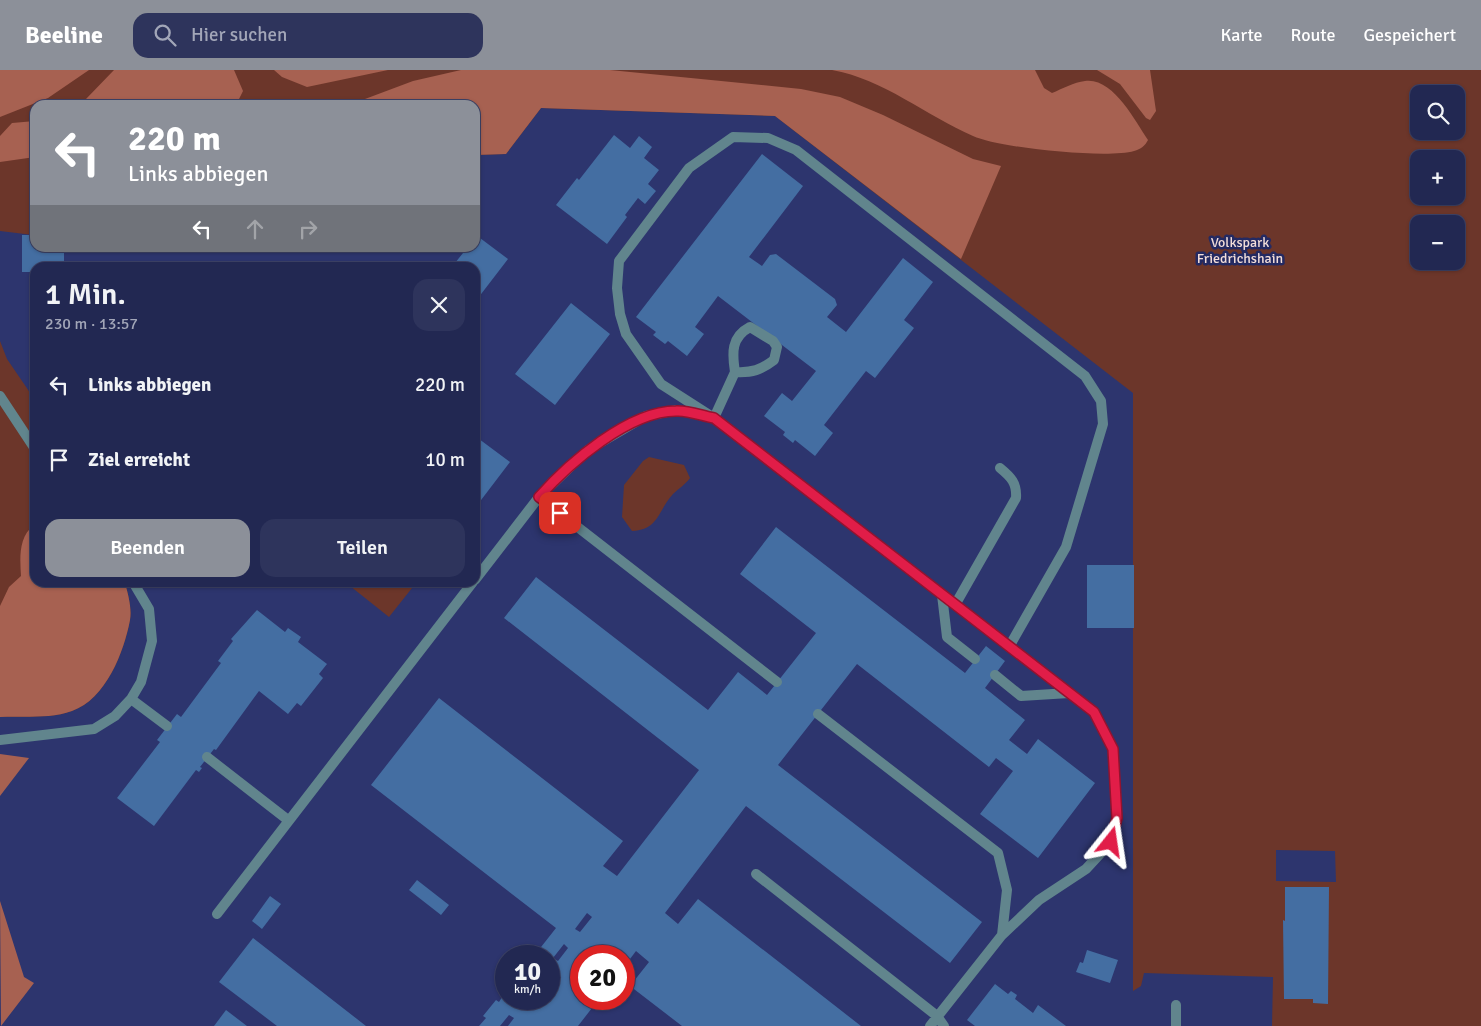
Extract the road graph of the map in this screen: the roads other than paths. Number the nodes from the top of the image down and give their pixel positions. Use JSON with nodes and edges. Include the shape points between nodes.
{"nodes":[{"id":1,"x":735,"y":372,"type":"junction"},
{"id":2,"x":0,"y":396,"type":"edge"},
{"id":3,"x":714,"y":418,"type":"junction"},
{"id":4,"x":30,"y":441,"type":"edge"},
{"id":5,"x":1000,"y":468,"type":"dead end"},
{"id":6,"x":539,"y":497,"type":"junction"},
{"id":7,"x":480,"y":573,"type":"edge"},
{"id":8,"x":136,"y":587,"type":"edge"},
{"id":9,"x":469,"y":587,"type":"edge"},
{"id":10,"x":942,"y":595,"type":"junction"},
{"id":11,"x":955,"y":605,"type":"junction"},
{"id":12,"x":1009,"y":647,"type":"junction"},
{"id":13,"x":975,"y":660,"type":"dead end"},
{"id":14,"x":995,"y":675,"type":"dead end"},
{"id":15,"x":777,"y":682,"type":"dead end"},
{"id":16,"x":1068,"y":693,"type":"junction"},
{"id":17,"x":131,"y":699,"type":"junction"},
{"id":18,"x":818,"y":714,"type":"dead end"},
{"id":19,"x":167,"y":726,"type":"dead end"},
{"id":20,"x":0,"y":740,"type":"edge"},
{"id":21,"x":207,"y":757,"type":"dead end"},
{"id":22,"x":288,"y":820,"type":"junction"},
{"id":23,"x":756,"y":874,"type":"dead end"},
{"id":24,"x":217,"y":914,"type":"dead end"},
{"id":25,"x":1002,"y":935,"type":"junction"},
{"id":26,"x":1176,"y":1005,"type":"dead end"},
{"id":27,"x":938,"y":1016,"type":"junction"},
{"id":28,"x":930,"y":1026,"type":"edge"},
{"id":29,"x":944,"y":1026,"type":"edge"},
{"id":30,"x":1176,"y":1026,"type":"edge"}],
"edges":[{"from":1,"to":1,"type":"street","via":[[750,373],[763,368],[774,360],[777,347],[758,330],[750,327],[741,332],[734,345]]},
{"from":1,"to":3,"type":"street"},
{"from":2,"to":4,"type":"street"},
{"from":3,"to":6,"type":"street","via":[[677,410],[646,416],[588,450]]},
{"from":3,"to":10,"type":"street"},
{"from":3,"to":12,"type":"street","via":[[661,384],[626,334],[617,288],[619,261],[690,168],[733,137],[768,138],[796,150],[1085,376],[1101,401],[1103,424],[1066,547]]},
{"from":5,"to":11,"type":"street","via":[[1012,478],[1016,498]]},
{"from":6,"to":7,"type":"street"},
{"from":6,"to":15,"type":"street"},
{"from":8,"to":17,"type":"street","via":[[149,609],[152,641],[141,682]]},
{"from":9,"to":22,"type":"street"},
{"from":10,"to":11,"type":"street"},
{"from":10,"to":13,"type":"street","via":[[947,637]]},
{"from":11,"to":12,"type":"street"},
{"from":12,"to":16,"type":"street"},
{"from":14,"to":16,"type":"street","via":[[1021,696]]},
{"from":16,"to":25,"type":"street","via":[[1094,712],[1113,749],[1117,818],[1111,842],[1086,869],[1039,900]]},
{"from":17,"to":19,"type":"street"},
{"from":17,"to":20,"type":"street","via":[[115,716],[94,729]]},
{"from":18,"to":25,"type":"street","via":[[998,853],[1007,890]]},
{"from":21,"to":22,"type":"street"},
{"from":22,"to":24,"type":"street"},
{"from":23,"to":27,"type":"street"},
{"from":25,"to":27,"type":"street"},
{"from":26,"to":30,"type":"street"},
{"from":27,"to":28,"type":"street"},
{"from":27,"to":29,"type":"street"}]}
